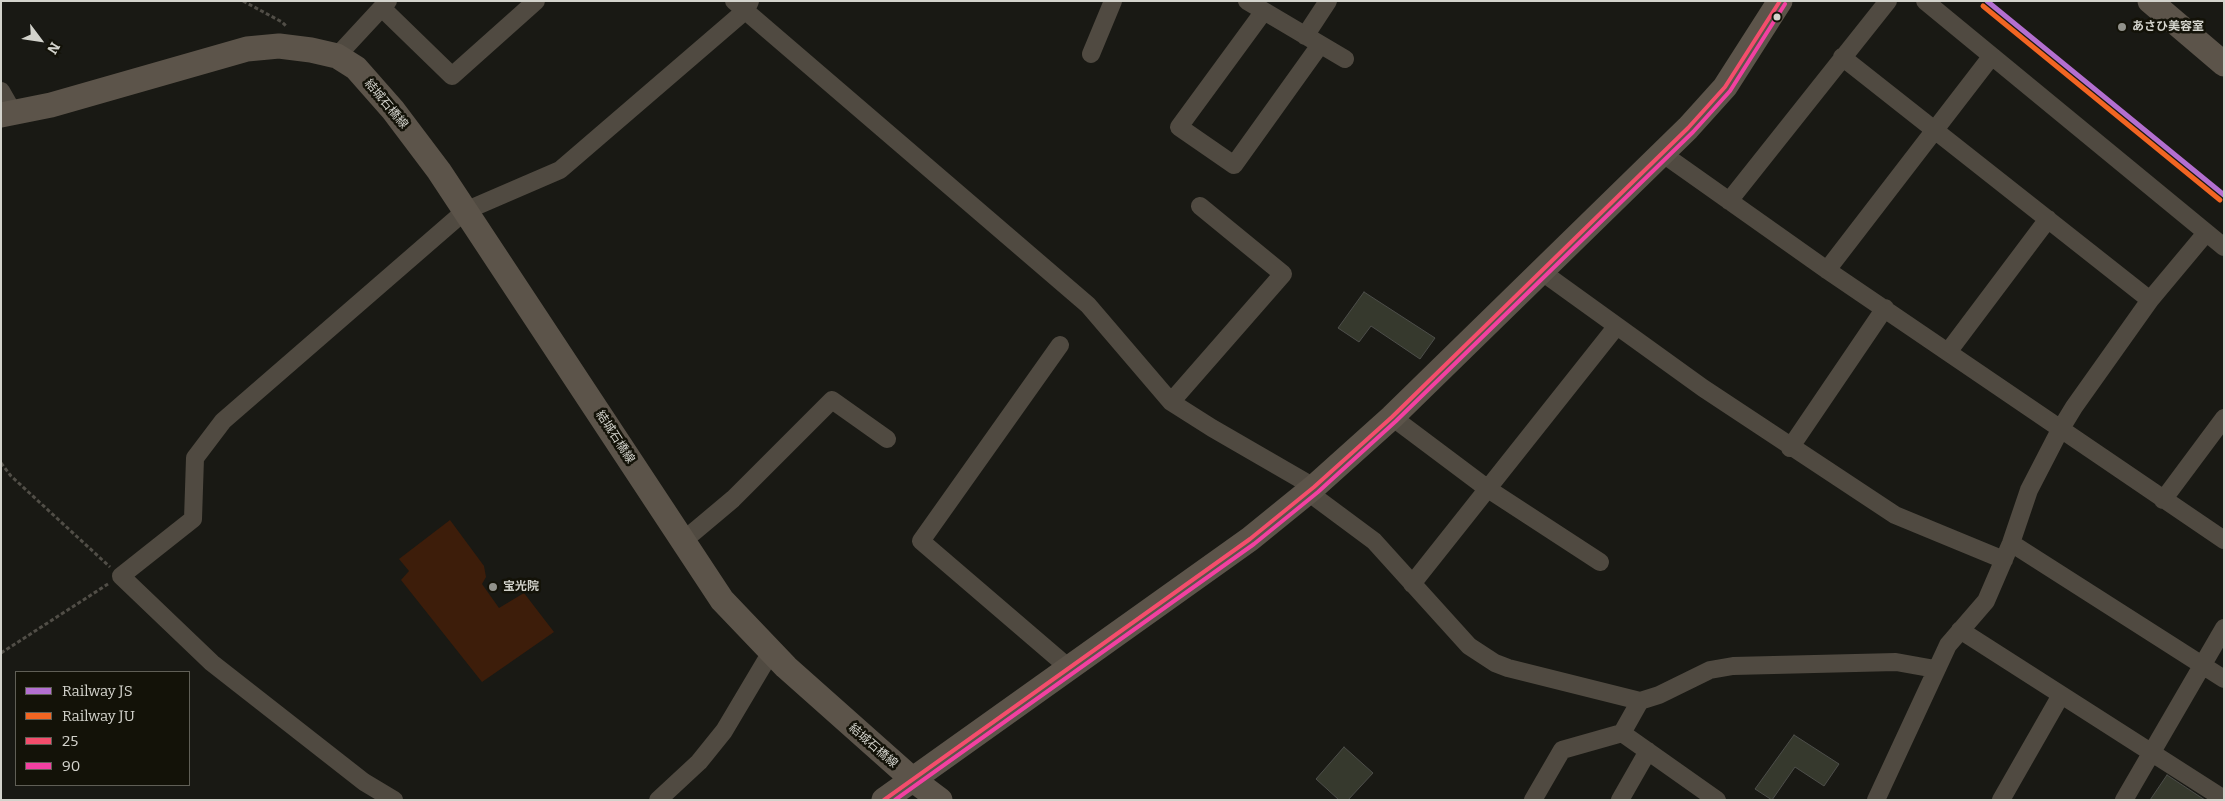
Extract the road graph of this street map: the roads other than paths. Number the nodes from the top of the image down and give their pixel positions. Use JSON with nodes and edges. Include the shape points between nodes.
{"nodes":[{"id":1,"x":536,"y":1,"type":"edge"},
{"id":2,"x":1113,"y":1,"type":"edge"},
{"id":3,"x":1247,"y":1,"type":"edge"},
{"id":4,"x":1328,"y":1,"type":"edge"},
{"id":5,"x":1780,"y":1,"type":"edge"},
{"id":6,"x":1888,"y":1,"type":"edge"},
{"id":7,"x":1925,"y":1,"type":"edge"},
{"id":8,"x":2150,"y":1,"type":"edge"},
{"id":9,"x":385,"y":4,"type":"edge"},
{"id":10,"x":743,"y":4,"type":"edge"},
{"id":11,"x":1264,"y":11,"type":"junction"},
{"id":12,"x":1312,"y":40,"type":"junction"},
{"id":13,"x":1090,"y":54,"type":"dead end"},
{"id":14,"x":337,"y":56,"type":"junction"},
{"id":15,"x":1842,"y":57,"type":"junction"},
{"id":16,"x":1991,"y":57,"type":"junction"},
{"id":17,"x":1345,"y":59,"type":"dead end"},
{"id":18,"x":2224,"y":64,"type":"edge"},
{"id":19,"x":1,"y":91,"type":"edge"},
{"id":20,"x":7,"y":114,"type":"edge"},
{"id":21,"x":1935,"y":128,"type":"junction"},
{"id":22,"x":1663,"y":154,"type":"junction"},
{"id":23,"x":1729,"y":201,"type":"junction"},
{"id":24,"x":1200,"y":206,"type":"dead end"},
{"id":25,"x":465,"y":211,"type":"junction"},
{"id":26,"x":2048,"y":219,"type":"junction"},
{"id":27,"x":2206,"y":233,"type":"junction"},
{"id":28,"x":2224,"y":247,"type":"edge"},
{"id":29,"x":1827,"y":270,"type":"junction"},
{"id":30,"x":1542,"y":272,"type":"junction"},
{"id":31,"x":2150,"y":300,"type":"junction"},
{"id":32,"x":1885,"y":308,"type":"junction"},
{"id":33,"x":1616,"y":327,"type":"junction"},
{"id":34,"x":1060,"y":345,"type":"dead end"},
{"id":35,"x":1948,"y":352,"type":"junction"},
{"id":36,"x":1171,"y":402,"type":"junction"},
{"id":37,"x":1392,"y":417,"type":"junction"},
{"id":38,"x":2224,"y":418,"type":"edge"},
{"id":39,"x":2060,"y":430,"type":"junction"},
{"id":40,"x":887,"y":439,"type":"dead end"},
{"id":41,"x":1790,"y":448,"type":"junction"},
{"id":42,"x":1488,"y":489,"type":"junction"},
{"id":43,"x":1311,"y":490,"type":"junction"},
{"id":44,"x":2163,"y":500,"type":"junction"},
{"id":45,"x":2224,"y":540,"type":"edge"},
{"id":46,"x":683,"y":541,"type":"junction"},
{"id":47,"x":2011,"y":543,"type":"junction"},
{"id":48,"x":2004,"y":560,"type":"junction"},
{"id":49,"x":1600,"y":562,"type":"dead end"},
{"id":50,"x":1412,"y":584,"type":"junction"},
{"id":51,"x":2224,"y":628,"type":"edge"},
{"id":52,"x":1960,"y":630,"type":"junction"},
{"id":53,"x":771,"y":652,"type":"junction"},
{"id":54,"x":2202,"y":665,"type":"junction"},
{"id":55,"x":1069,"y":668,"type":"junction"},
{"id":56,"x":1935,"y":670,"type":"junction"},
{"id":57,"x":2224,"y":679,"type":"edge"},
{"id":58,"x":2061,"y":695,"type":"junction"},
{"id":59,"x":1640,"y":701,"type":"junction"},
{"id":60,"x":1622,"y":734,"type":"junction"},
{"id":61,"x":1648,"y":751,"type":"junction"},
{"id":62,"x":2152,"y":753,"type":"junction"},
{"id":63,"x":912,"y":780,"type":"junction"},
{"id":64,"x":1709,"y":797,"type":"edge"},
{"id":65,"x":2224,"y":799,"type":"edge"},
{"id":66,"x":394,"y":800,"type":"edge"},
{"id":67,"x":658,"y":800,"type":"edge"},
{"id":68,"x":884,"y":800,"type":"edge"},
{"id":69,"x":940,"y":800,"type":"edge"},
{"id":70,"x":1533,"y":800,"type":"edge"},
{"id":71,"x":1620,"y":800,"type":"edge"},
{"id":72,"x":1876,"y":800,"type":"edge"},
{"id":73,"x":2001,"y":800,"type":"edge"},
{"id":74,"x":2124,"y":800,"type":"edge"}],
"edges":[{"from":1,"to":9,"type":"street","via":[[452,76]]},
{"from":2,"to":13,"type":"street"},
{"from":3,"to":11,"type":"street"},
{"from":4,"to":12,"type":"street"},
{"from":5,"to":22,"type":"main road","via":[[1725,87]]},
{"from":6,"to":15,"type":"street"},
{"from":7,"to":16,"type":"street"},
{"from":8,"to":18,"type":"main road"},
{"from":9,"to":14,"type":"street"},
{"from":10,"to":25,"type":"street","via":[[560,170]]},
{"from":10,"to":36,"type":"street","via":[[1088,305]]},
{"from":11,"to":12,"type":"street"},
{"from":11,"to":12,"type":"street","via":[[1179,127],[1234,165]]},
{"from":12,"to":17,"type":"street"},
{"from":14,"to":20,"type":"main road","name":"結城石橋線","via":[[279,46],[247,49],[51,105]]},
{"from":14,"to":25,"type":"main road","name":"結城石橋線","via":[[356,68],[393,110]]},
{"from":15,"to":21,"type":"street"},
{"from":15,"to":23,"type":"street"},
{"from":16,"to":21,"type":"street"},
{"from":16,"to":27,"type":"street"},
{"from":19,"to":20,"type":"street"},
{"from":21,"to":26,"type":"street"},
{"from":21,"to":29,"type":"street"},
{"from":22,"to":23,"type":"street"},
{"from":22,"to":30,"type":"main road"},
{"from":23,"to":29,"type":"street"},
{"from":24,"to":36,"type":"street","via":[[1283,274]]},
{"from":25,"to":46,"type":"main road","name":"結城石橋線"},
{"from":25,"to":66,"type":"street","via":[[223,421],[195,458],[193,519],[121,576],[212,663],[364,782]]},
{"from":26,"to":31,"type":"street"},
{"from":26,"to":35,"type":"street"},
{"from":27,"to":28,"type":"street"},
{"from":27,"to":31,"type":"street"},
{"from":29,"to":32,"type":"street"},
{"from":30,"to":33,"type":"street"},
{"from":30,"to":37,"type":"main road"},
{"from":31,"to":39,"type":"street"},
{"from":32,"to":35,"type":"street"},
{"from":32,"to":41,"type":"street"},
{"from":33,"to":41,"type":"street"},
{"from":33,"to":42,"type":"street"},
{"from":34,"to":55,"type":"street","via":[[921,541]]},
{"from":35,"to":39,"type":"street"},
{"from":36,"to":43,"type":"street"},
{"from":37,"to":42,"type":"street"},
{"from":37,"to":43,"type":"main road"},
{"from":38,"to":44,"type":"street"},
{"from":39,"to":44,"type":"street"},
{"from":39,"to":47,"type":"street","via":[[2029,490]]},
{"from":40,"to":46,"type":"street","via":[[832,400],[733,499]]},
{"from":41,"to":48,"type":"street","via":[[1895,515]]},
{"from":42,"to":49,"type":"street"},
{"from":42,"to":50,"type":"street"},
{"from":43,"to":50,"type":"street","via":[[1374,541]]},
{"from":43,"to":55,"type":"main road","via":[[1250,539]]},
{"from":44,"to":45,"type":"street"},
{"from":46,"to":53,"type":"main road","name":"結城石橋線","via":[[722,600]]},
{"from":47,"to":48,"type":"street"},
{"from":47,"to":54,"type":"street"},
{"from":48,"to":52,"type":"street","via":[[1986,602]]},
{"from":50,"to":59,"type":"street","via":[[1469,646],[1495,663]]},
{"from":51,"to":54,"type":"street"},
{"from":52,"to":56,"type":"street"},
{"from":52,"to":58,"type":"street"},
{"from":53,"to":63,"type":"main road","name":"結城石橋線"},
{"from":53,"to":67,"type":"street","via":[[724,731],[699,762]]},
{"from":54,"to":57,"type":"street"},
{"from":54,"to":62,"type":"street"},
{"from":55,"to":63,"type":"main road"},
{"from":56,"to":59,"type":"street","via":[[1896,662],[1733,666],[1710,670]]},
{"from":56,"to":72,"type":"street"},
{"from":58,"to":62,"type":"street"},
{"from":58,"to":73,"type":"street"},
{"from":59,"to":60,"type":"street"},
{"from":60,"to":61,"type":"street"},
{"from":60,"to":70,"type":"street","via":[[1562,750]]},
{"from":61,"to":64,"type":"street"},
{"from":61,"to":71,"type":"street"},
{"from":62,"to":65,"type":"street"},
{"from":62,"to":74,"type":"street"},
{"from":63,"to":68,"type":"main road"},
{"from":63,"to":69,"type":"main road","name":"結城石橋線"}]}
